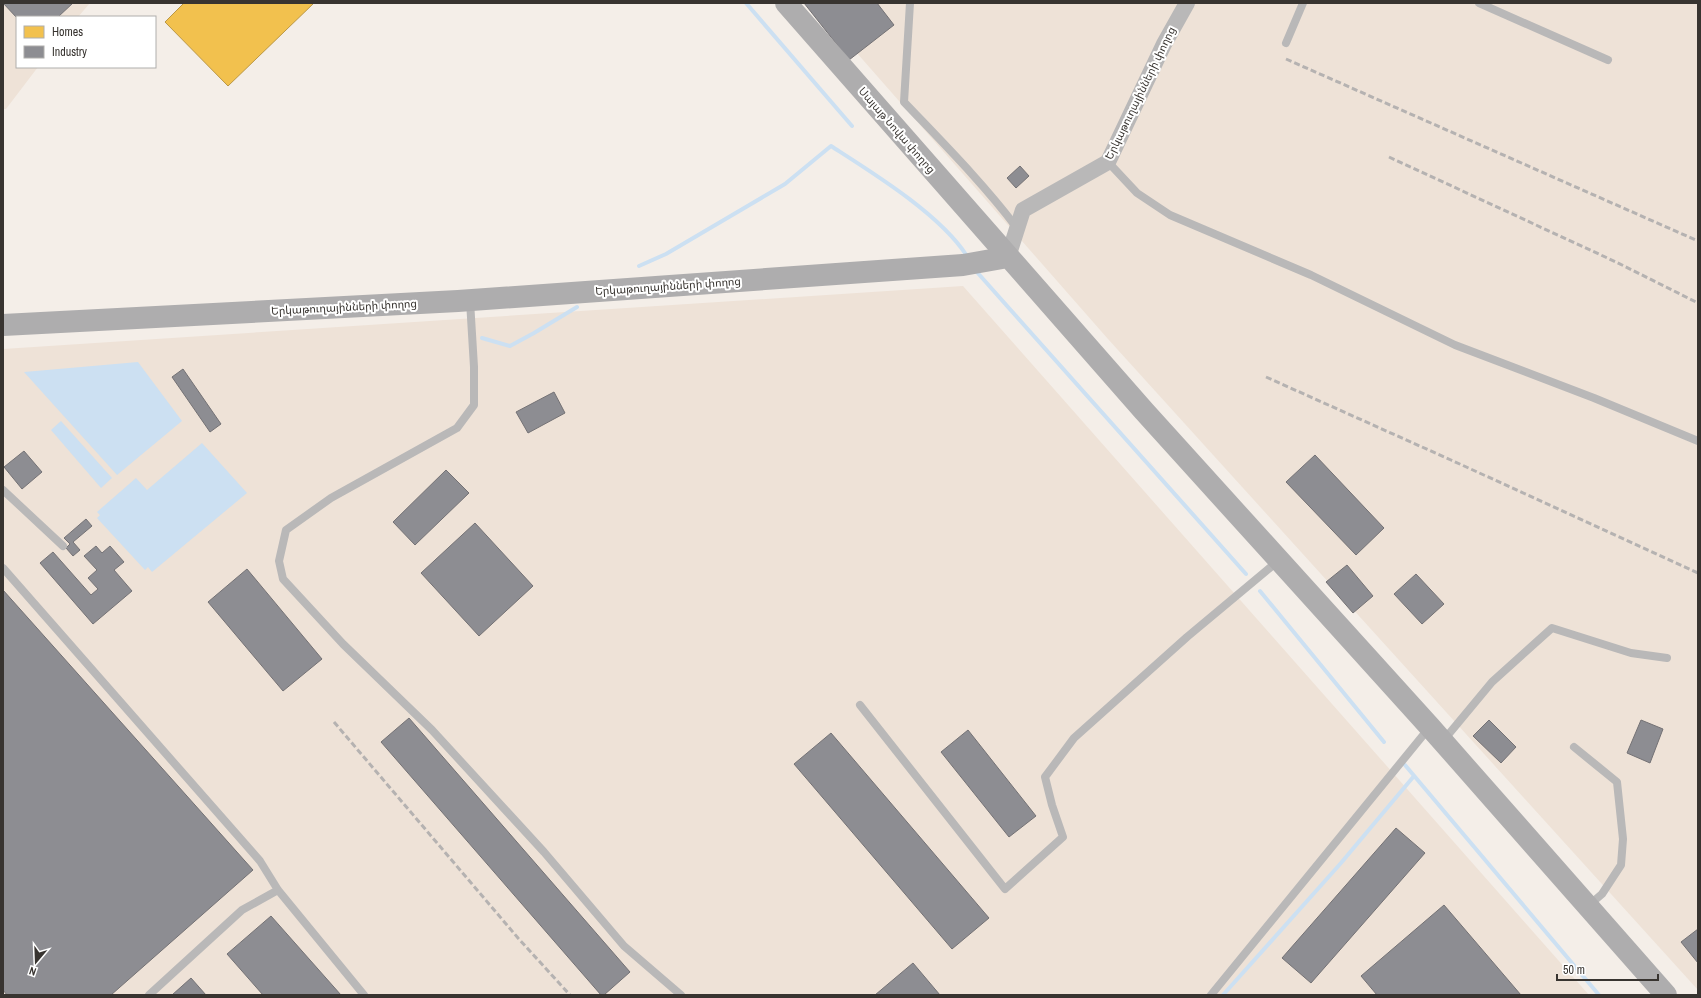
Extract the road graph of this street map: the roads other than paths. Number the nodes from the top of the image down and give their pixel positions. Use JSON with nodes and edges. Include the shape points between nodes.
{"nodes":[{"id":1,"x":786,"y":3,"type":"edge"},
{"id":2,"x":910,"y":3,"type":"edge"},
{"id":3,"x":1187,"y":3,"type":"edge"},
{"id":4,"x":1303,"y":3,"type":"edge"},
{"id":5,"x":1479,"y":3,"type":"edge"},
{"id":6,"x":1286,"y":43,"type":"dead end"},
{"id":7,"x":1608,"y":60,"type":"dead end"},
{"id":8,"x":1108,"y":162,"type":"junction"},
{"id":9,"x":1017,"y":228,"type":"junction"},
{"id":10,"x":1008,"y":257,"type":"junction"},
{"id":11,"x":470,"y":300,"type":"junction"},
{"id":12,"x":3,"y":325,"type":"edge"},
{"id":13,"x":1698,"y":441,"type":"edge"},
{"id":14,"x":3,"y":490,"type":"edge"},
{"id":15,"x":64,"y":546,"type":"dead end"},
{"id":16,"x":1279,"y":560,"type":"junction"},
{"id":17,"x":3,"y":568,"type":"edge"},
{"id":18,"x":1666,"y":658,"type":"dead end"},
{"id":19,"x":860,"y":705,"type":"dead end"},
{"id":20,"x":1436,"y":735,"type":"junction"},
{"id":21,"x":1574,"y":747,"type":"dead end"},
{"id":22,"x":278,"y":890,"type":"junction"},
{"id":23,"x":1588,"y":906,"type":"junction"},
{"id":24,"x":1661,"y":993,"type":"edge"},
{"id":25,"x":149,"y":995,"type":"edge"},
{"id":26,"x":364,"y":995,"type":"edge"},
{"id":27,"x":681,"y":995,"type":"edge"},
{"id":28,"x":1211,"y":995,"type":"edge"}],
"edges":[{"from":1,"to":10,"type":"main road","name":"Սայաթ Նովա փողոց"},
{"from":2,"to":9,"type":"lane","via":[[904,102],[1000,205]]},
{"from":3,"to":8,"type":"street","name":"Երկաթուղայինների փողոց","via":[[1164,44]]},
{"from":4,"to":6,"type":"lane"},
{"from":5,"to":7,"type":"lane"},
{"from":8,"to":9,"type":"street","name":"Երկաթուղայինների փողոց","via":[[1023,210]]},
{"from":8,"to":13,"type":"lane","via":[[1137,193],[1170,215],[1311,275],[1455,345]]},
{"from":9,"to":10,"type":"street","name":"Երկաթուղայինների փողոց"},
{"from":10,"to":11,"type":"main road","name":"Երկաթուղայինների փողոց","via":[[963,265]]},
{"from":10,"to":16,"type":"main road","name":"Սայաթ Նովա փողոց"},
{"from":11,"to":12,"type":"main road","name":"Երկաթուղայինների փողոց"},
{"from":11,"to":27,"type":"lane","via":[[474,405],[457,428],[331,498],[286,530],[279,561],[283,579],[343,644],[432,730],[544,852],[624,946]]},
{"from":14,"to":15,"type":"lane"},
{"from":16,"to":19,"type":"lane","via":[[1187,637],[1074,738],[1045,777],[1064,837],[1005,889]]},
{"from":16,"to":20,"type":"main road","name":"Սայաթ Նովա փողոց"},
{"from":17,"to":22,"type":"lane","via":[[260,861]]},
{"from":18,"to":20,"type":"lane","via":[[1631,653],[1552,628]]},
{"from":20,"to":23,"type":"main road","name":"Սայաթ Նովա փողոց"},
{"from":20,"to":28,"type":"lane"},
{"from":21,"to":23,"type":"lane","via":[[1617,782],[1623,839],[1621,865],[1602,894]]},
{"from":22,"to":25,"type":"lane","via":[[242,910]]},
{"from":22,"to":26,"type":"lane"},
{"from":23,"to":24,"type":"main road","name":"Սայաթ Նովա փողոց"}]}
